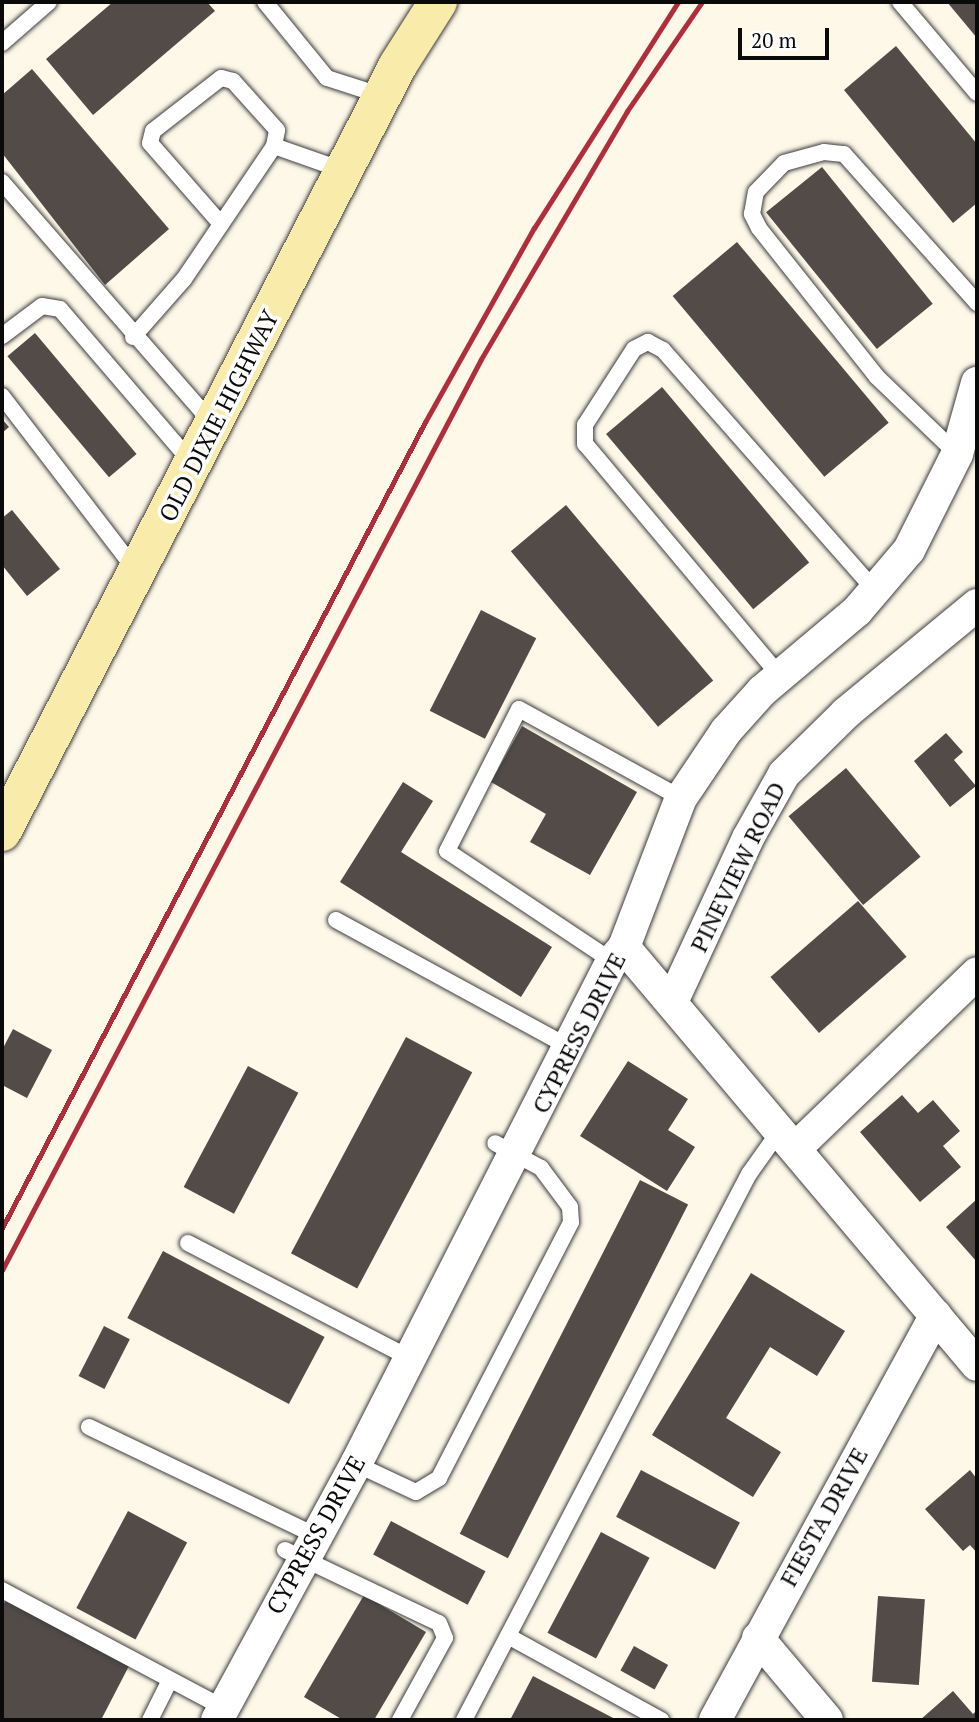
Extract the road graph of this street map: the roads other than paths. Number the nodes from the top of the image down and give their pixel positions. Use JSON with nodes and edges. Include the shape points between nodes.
{"nodes":[{"id":1,"x":49,"y":2,"type":"edge"},
{"id":2,"x":265,"y":2,"type":"edge"},
{"id":3,"x":900,"y":2,"type":"edge"},
{"id":4,"x":434,"y":4,"type":"edge"},
{"id":5,"x":2,"y":43,"type":"edge"},
{"id":6,"x":977,"y":93,"type":"edge"},
{"id":7,"x":383,"y":96,"type":"junction"},
{"id":8,"x":274,"y":146,"type":"junction"},
{"id":9,"x":345,"y":171,"type":"junction"},
{"id":10,"x":2,"y":182,"type":"edge"},
{"id":11,"x":221,"y":223,"type":"junction"},
{"id":12,"x":977,"y":303,"type":"edge"},
{"id":13,"x":2,"y":336,"type":"edge"},
{"id":14,"x":133,"y":337,"type":"junction"},
{"id":15,"x":977,"y":383,"type":"edge"},
{"id":16,"x":2,"y":396,"type":"edge"},
{"id":17,"x":215,"y":426,"type":"junction"},
{"id":18,"x":957,"y":454,"type":"junction"},
{"id":19,"x":194,"y":466,"type":"junction"},
{"id":20,"x":138,"y":573,"type":"junction"},
{"id":21,"x":876,"y":592,"type":"junction"},
{"id":22,"x":977,"y":605,"type":"edge"},
{"id":23,"x":780,"y":676,"type":"junction"},
{"id":24,"x":681,"y":798,"type":"junction"},
{"id":25,"x":2,"y":832,"type":"edge"},
{"id":26,"x":336,"y":920,"type":"dead end"},
{"id":27,"x":618,"y":954,"type":"junction"},
{"id":28,"x":977,"y":973,"type":"edge"},
{"id":29,"x":672,"y":1002,"type":"junction"},
{"id":30,"x":571,"y":1048,"type":"junction"},
{"id":31,"x":789,"y":1138,"type":"junction"},
{"id":32,"x":506,"y":1149,"type":"junction"},
{"id":33,"x":188,"y":1243,"type":"dead end"},
{"id":34,"x":936,"y":1315,"type":"junction"},
{"id":35,"x":408,"y":1357,"type":"junction"},
{"id":36,"x":977,"y":1365,"type":"edge"},
{"id":37,"x":89,"y":1427,"type":"dead end"},
{"id":38,"x":356,"y":1464,"type":"junction"},
{"id":39,"x":300,"y":1548,"type":"junction"},
{"id":40,"x":2,"y":1590,"type":"edge"},
{"id":41,"x":508,"y":1636,"type":"junction"},
{"id":42,"x":758,"y":1638,"type":"junction"},
{"id":43,"x":169,"y":1682,"type":"junction"},
{"id":44,"x":220,"y":1714,"type":"edge"},
{"id":45,"x":149,"y":1720,"type":"edge"},
{"id":46,"x":400,"y":1720,"type":"edge"},
{"id":47,"x":464,"y":1720,"type":"edge"},
{"id":48,"x":661,"y":1720,"type":"edge"},
{"id":49,"x":715,"y":1720,"type":"edge"},
{"id":50,"x":827,"y":1720,"type":"edge"}],
"edges":[{"from":1,"to":5,"type":"lane"},
{"from":2,"to":7,"type":"lane","via":[[327,78]]},
{"from":3,"to":6,"type":"lane"},
{"from":4,"to":7,"type":"street","name":"OLD DIXIE HIGHWAY"},
{"from":7,"to":9,"type":"street","name":"OLD DIXIE HIGHWAY"},
{"from":8,"to":9,"type":"lane"},
{"from":8,"to":11,"type":"lane"},
{"from":8,"to":11,"type":"lane","via":[[277,130],[233,81],[221,78],[153,131],[150,143]]},
{"from":9,"to":17,"type":"street","name":"OLD DIXIE HIGHWAY"},
{"from":10,"to":14,"type":"lane"},
{"from":11,"to":14,"type":"lane","via":[[184,279]]},
{"from":12,"to":18,"type":"lane","via":[[844,154],[824,152],[784,163],[756,192],[752,214],[759,228],[877,377]]},
{"from":13,"to":19,"type":"lane","via":[[41,306],[60,309]]},
{"from":14,"to":17,"type":"lane"},
{"from":15,"to":18,"type":"street","name":"CYPRESS DRIVE"},
{"from":16,"to":20,"type":"lane"},
{"from":17,"to":19,"type":"street","name":"OLD DIXIE HIGHWAY"},
{"from":18,"to":21,"type":"street","name":"CYPRESS DRIVE","via":[[920,531]]},
{"from":19,"to":20,"type":"street","name":"OLD DIXIE HIGHWAY"},
{"from":20,"to":25,"type":"street","name":"OLD DIXIE HIGHWAY"},
{"from":21,"to":23,"type":"street","name":"CYPRESS DRIVE"},
{"from":21,"to":23,"type":"lane","via":[[663,350],[648,342],[634,349],[585,425],[585,444]]},
{"from":22,"to":29,"type":"street","name":"PINEVIEW ROAD","via":[[846,713],[784,774],[748,838]]},
{"from":23,"to":24,"type":"street","name":"CYPRESS DRIVE","via":[[726,731]]},
{"from":24,"to":27,"type":"street","name":"CYPRESS DRIVE"},
{"from":24,"to":27,"type":"lane","via":[[519,709],[447,850]]},
{"from":26,"to":30,"type":"lane"},
{"from":27,"to":29,"type":"street"},
{"from":27,"to":30,"type":"street","name":"CYPRESS DRIVE"},
{"from":28,"to":31,"type":"street"},
{"from":29,"to":31,"type":"street"},
{"from":30,"to":32,"type":"street","name":"CYPRESS DRIVE"},
{"from":31,"to":34,"type":"street"},
{"from":31,"to":41,"type":"lane","via":[[749,1174]]},
{"from":32,"to":35,"type":"street","name":"CYPRESS DRIVE"},
{"from":32,"to":38,"type":"lane","via":[[541,1168],[570,1207],[570,1222],[439,1478],[416,1492]]},
{"from":33,"to":35,"type":"lane"},
{"from":34,"to":36,"type":"street"},
{"from":34,"to":42,"type":"street","name":"FIESTA DRIVE"},
{"from":35,"to":38,"type":"street","name":"CYPRESS DRIVE"},
{"from":37,"to":39,"type":"lane"},
{"from":38,"to":39,"type":"street","name":"CYPRESS DRIVE"},
{"from":39,"to":44,"type":"street","name":"CYPRESS DRIVE"},
{"from":39,"to":46,"type":"lane","via":[[439,1623],[445,1639]]},
{"from":40,"to":43,"type":"lane"},
{"from":41,"to":47,"type":"lane"},
{"from":41,"to":48,"type":"lane"},
{"from":42,"to":49,"type":"street","name":"FIESTA DRIVE"},
{"from":42,"to":50,"type":"street"},
{"from":43,"to":44,"type":"lane"},
{"from":43,"to":45,"type":"lane"}]}
